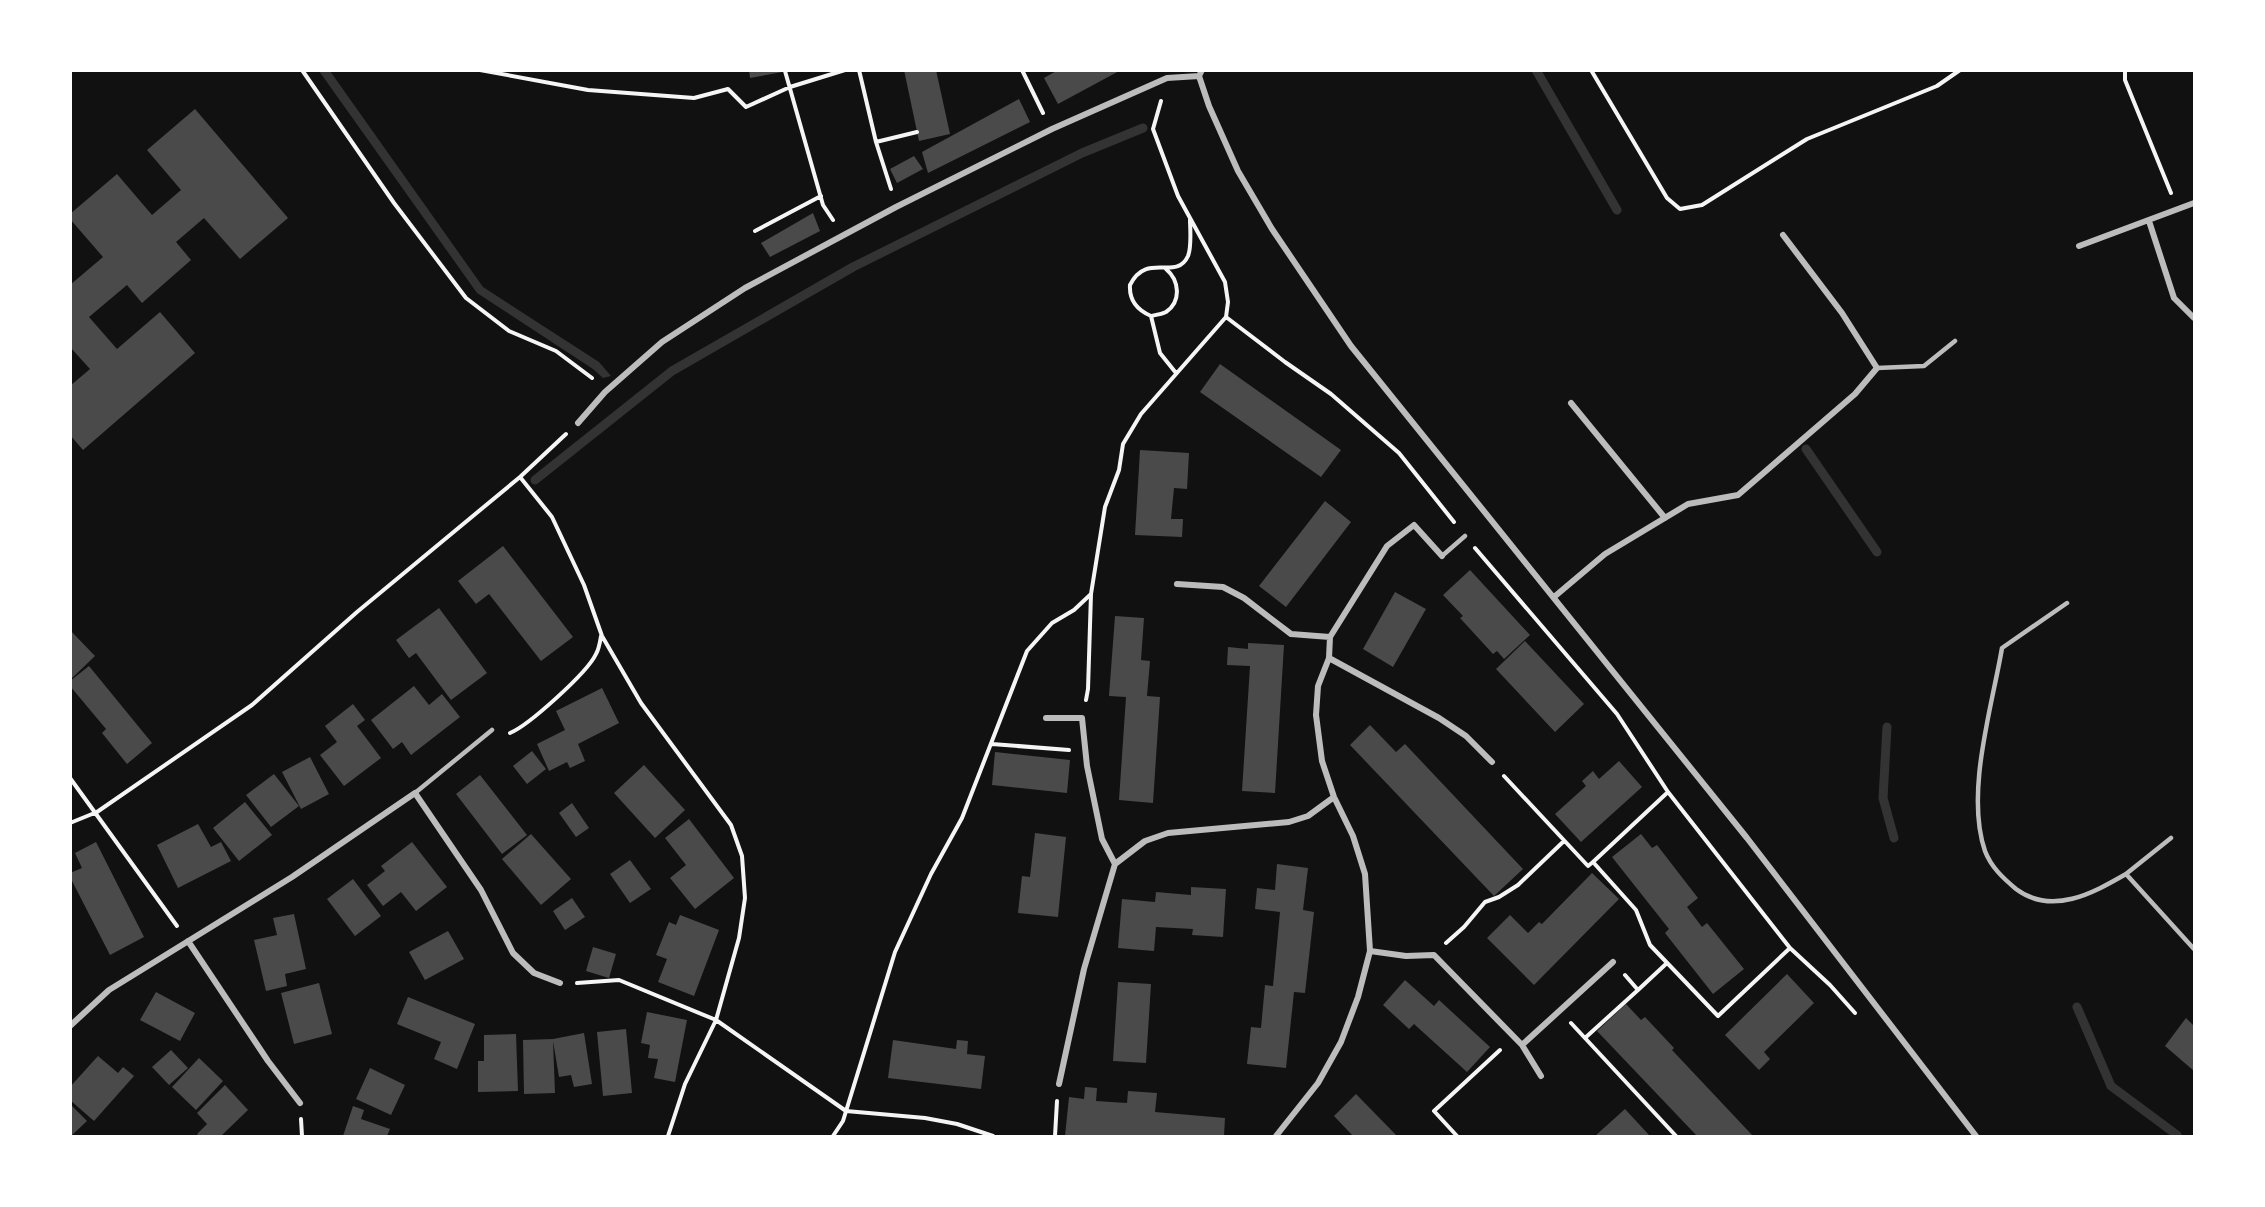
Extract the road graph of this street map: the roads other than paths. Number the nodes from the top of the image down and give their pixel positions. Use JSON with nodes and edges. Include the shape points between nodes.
{"nodes":[{"id":1,"x":1201,"y":73,"type":"edge"},
{"id":2,"x":2194,"y":204,"type":"edge"},
{"id":3,"x":2149,"y":222,"type":"junction"},
{"id":4,"x":1784,"y":235,"type":"dead end"},
{"id":5,"x":2079,"y":246,"type":"dead end"},
{"id":6,"x":2194,"y":318,"type":"edge"},
{"id":7,"x":1955,"y":340,"type":"dead end"},
{"id":8,"x":1877,"y":368,"type":"junction"},
{"id":9,"x":1571,"y":403,"type":"dead end"},
{"id":10,"x":578,"y":423,"type":"road end"},
{"id":11,"x":1665,"y":518,"type":"junction"},
{"id":12,"x":1465,"y":536,"type":"road end"},
{"id":13,"x":1442,"y":556,"type":"joint"},
{"id":14,"x":1177,"y":584,"type":"dead end"},
{"id":15,"x":1554,"y":597,"type":"junction"},
{"id":16,"x":2067,"y":603,"type":"dead end"},
{"id":17,"x":1330,"y":637,"type":"junction"},
{"id":18,"x":1329,"y":658,"type":"junction"},
{"id":19,"x":1046,"y":718,"type":"dead end"},
{"id":20,"x":492,"y":730,"type":"road end"},
{"id":21,"x":1492,"y":762,"type":"road end"},
{"id":22,"x":415,"y":793,"type":"junction"},
{"id":23,"x":1334,"y":797,"type":"junction"},
{"id":24,"x":2171,"y":838,"type":"dead end"},
{"id":25,"x":1115,"y":864,"type":"junction"},
{"id":26,"x":2126,"y":874,"type":"junction"},
{"id":27,"x":188,"y":941,"type":"junction"},
{"id":28,"x":2194,"y":949,"type":"edge"},
{"id":29,"x":1370,"y":951,"type":"junction"},
{"id":30,"x":1613,"y":962,"type":"road end"},
{"id":31,"x":560,"y":983,"type":"road end"},
{"id":32,"x":70,"y":1026,"type":"edge"},
{"id":33,"x":1522,"y":1045,"type":"junction"},
{"id":34,"x":1541,"y":1077,"type":"dead end"},
{"id":35,"x":1059,"y":1084,"type":"road end"},
{"id":36,"x":300,"y":1103,"type":"dead end"},
{"id":37,"x":1276,"y":1137,"type":"edge"},
{"id":38,"x":1976,"y":1137,"type":"edge"}],
"edges":[{"from":1,"to":10,"type":"street","via":[[1167,78],[1052,129],[745,288],[662,342],[605,392]]},
{"from":1,"to":15,"type":"street","via":[[1209,106],[1238,171],[1272,229],[1351,346]]},
{"from":2,"to":3,"type":"street"},
{"from":3,"to":5,"type":"street"},
{"from":3,"to":6,"type":"street","via":[[2174,298]]},
{"from":4,"to":8,"type":"street"},
{"from":7,"to":8,"type":"lane","via":[[1924,366]]},
{"from":8,"to":11,"type":"street","via":[[1855,394],[1738,495],[1688,504]]},
{"from":9,"to":11,"type":"street"},
{"from":11,"to":15,"type":"street","via":[[1605,554]]},
{"from":12,"to":13,"type":"lane"},
{"from":13,"to":17,"type":"street","via":[[1414,525],[1387,546]]},
{"from":14,"to":17,"type":"street","via":[[1223,587],[1245,598],[1291,634]]},
{"from":15,"to":38,"type":"street","via":[[1747,838]]},
{"from":16,"to":26,"type":"lane","via":[[2002,648],[1983,740],[1979,786],[1979,822],[1985,852],[1999,875],[2042,901],[2070,901]]},
{"from":17,"to":18,"type":"street"},
{"from":18,"to":21,"type":"street","via":[[1439,717]]},
{"from":18,"to":23,"type":"street","via":[[1318,686],[1316,714],[1322,761]]},
{"from":19,"to":25,"type":"street","via":[[1082,718],[1102,839]]},
{"from":20,"to":22,"type":"lane"},
{"from":22,"to":27,"type":"street","via":[[292,877]]},
{"from":22,"to":31,"type":"street","via":[[481,890],[513,953],[534,973]]},
{"from":23,"to":25,"type":"street","via":[[1308,816],[1289,822],[1168,833],[1145,841]]},
{"from":23,"to":29,"type":"street","via":[[1353,836],[1365,874]]},
{"from":24,"to":26,"type":"lane"},
{"from":25,"to":35,"type":"street","via":[[1084,969]]},
{"from":26,"to":28,"type":"lane"},
{"from":27,"to":32,"type":"street","via":[[109,990]]},
{"from":27,"to":36,"type":"street"},
{"from":29,"to":33,"type":"street","via":[[1434,955]]},
{"from":29,"to":37,"type":"street","via":[[1341,1042],[1318,1083]]},
{"from":30,"to":33,"type":"street"},
{"from":33,"to":34,"type":"street"}]}
